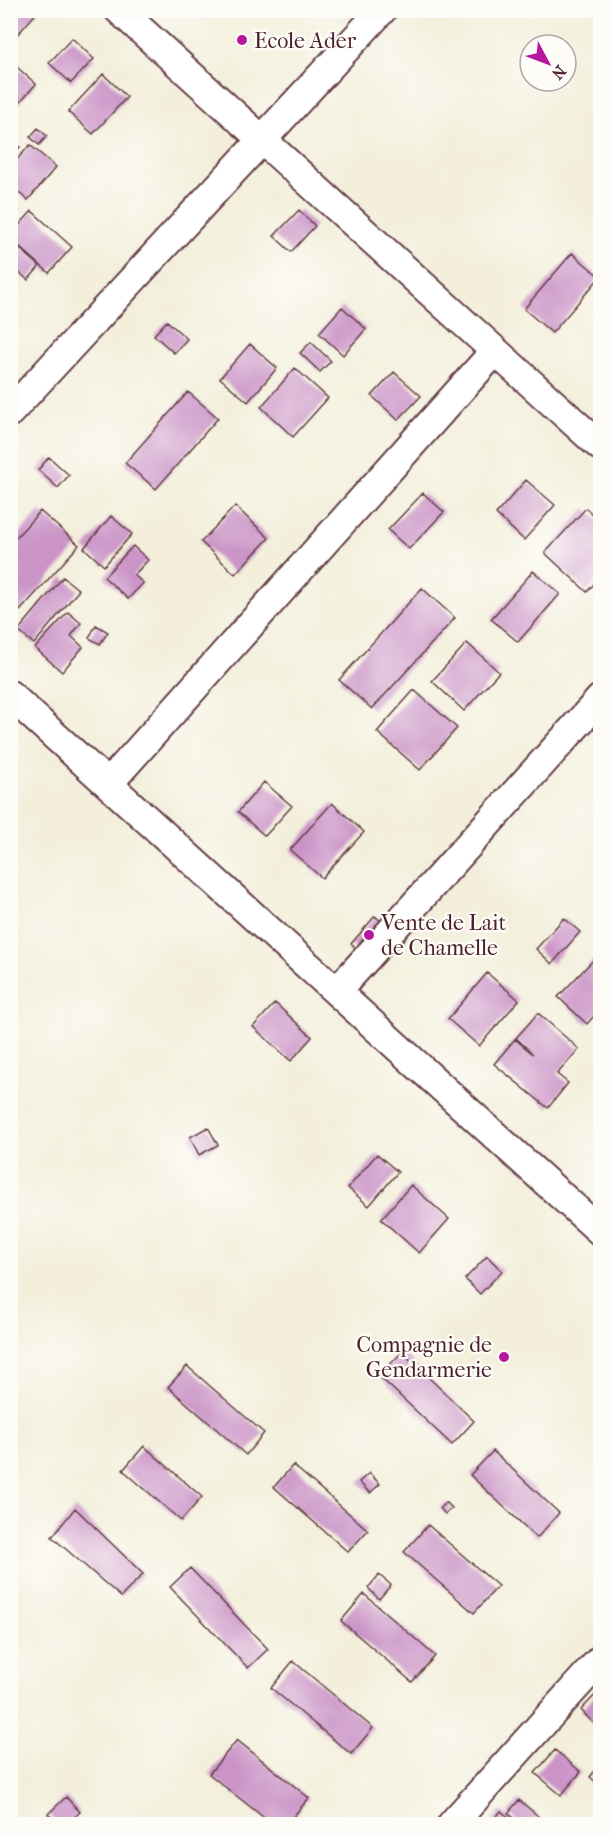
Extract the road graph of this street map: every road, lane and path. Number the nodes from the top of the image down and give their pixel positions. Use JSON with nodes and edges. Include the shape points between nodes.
{"nodes":[{"id":1,"x":119,"y":10,"type":"edge"},
{"id":2,"x":381,"y":10,"type":"edge"},
{"id":3,"x":262,"y":140,"type":"junction"},
{"id":4,"x":495,"y":351,"type":"junction"},
{"id":5,"x":10,"y":412,"type":"edge"},
{"id":6,"x":600,"y":446,"type":"edge"},
{"id":7,"x":10,"y":695,"type":"edge"},
{"id":8,"x":600,"y":699,"type":"edge"},
{"id":9,"x":108,"y":784,"type":"junction"},
{"id":10,"x":337,"y":991,"type":"junction"},
{"id":11,"x":596,"y":1217,"type":"edge"},
{"id":12,"x":600,"y":1660,"type":"edge"},
{"id":13,"x":452,"y":1824,"type":"edge"}],
"edges":[{"from":1,"to":3,"type":"street"},
{"from":2,"to":3,"type":"street"},
{"from":3,"to":4,"type":"street"},
{"from":3,"to":5,"type":"street"},
{"from":4,"to":6,"type":"street"},
{"from":4,"to":9,"type":"street"},
{"from":7,"to":9,"type":"street"},
{"from":8,"to":10,"type":"street"},
{"from":9,"to":10,"type":"street"},
{"from":10,"to":11,"type":"street"},
{"from":12,"to":13,"type":"street"}]}
